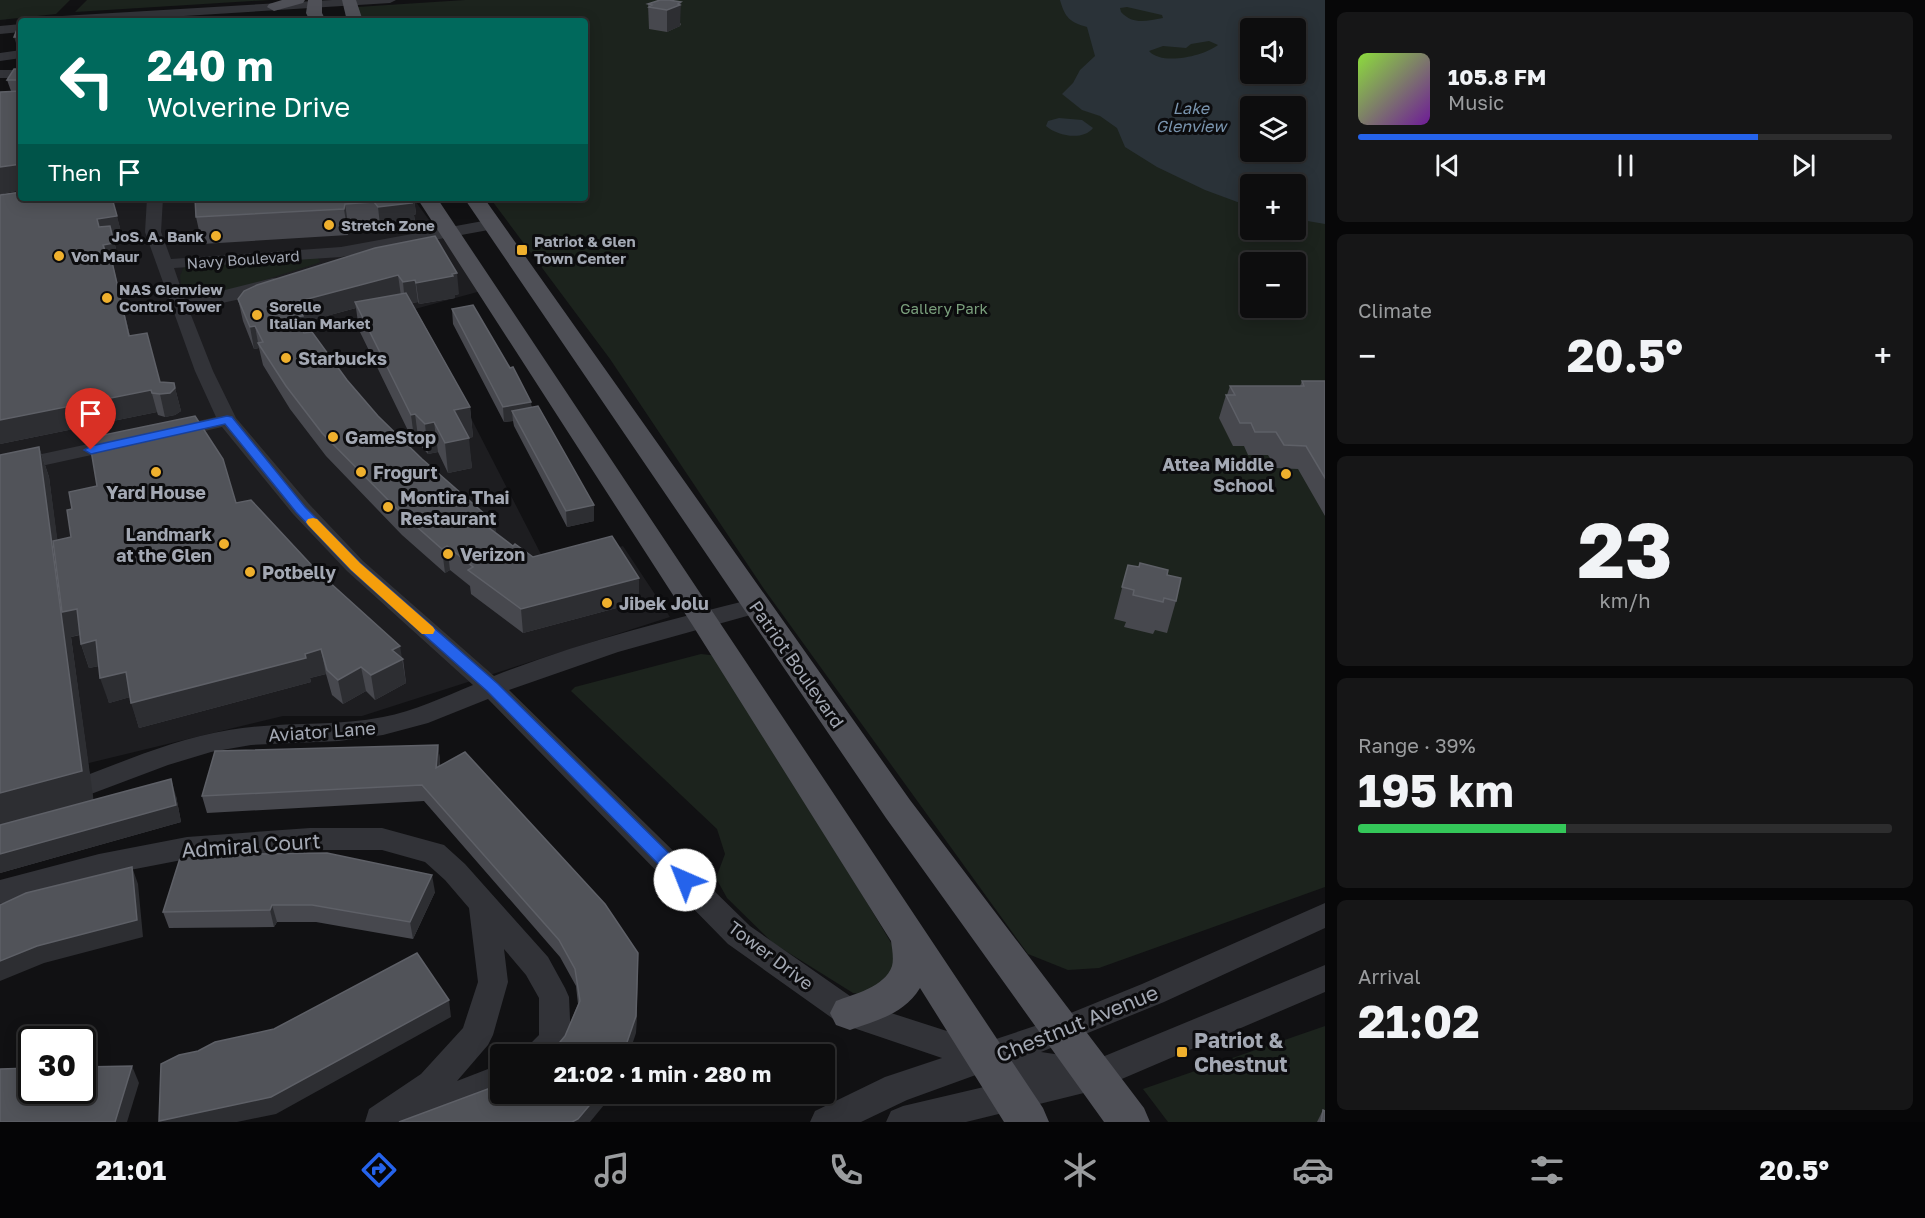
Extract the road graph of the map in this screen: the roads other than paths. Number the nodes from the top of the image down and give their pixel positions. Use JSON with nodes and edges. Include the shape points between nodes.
{"nodes":[{"id":1,"x":298,"y":0,"type":"edge"},
{"id":2,"x":390,"y":0,"type":"edge"},
{"id":3,"x":349,"y":1,"type":"edge"},
{"id":4,"x":274,"y":8,"type":"junction"},
{"id":5,"x":313,"y":11,"type":"edge"},
{"id":6,"x":104,"y":17,"type":"junction"},
{"id":7,"x":89,"y":18,"type":"edge"},
{"id":8,"x":99,"y":18,"type":"edge"},
{"id":9,"x":354,"y":18,"type":"edge"},
{"id":10,"x":18,"y":23,"type":"edge"},
{"id":11,"x":0,"y":25,"type":"edge"},
{"id":12,"x":18,"y":28,"type":"edge"},
{"id":13,"x":0,"y":30,"type":"edge"},
{"id":14,"x":18,"y":54,"type":"edge"},
{"id":15,"x":2,"y":56,"type":"edge"},
{"id":16,"x":0,"y":72,"type":"edge"},
{"id":17,"x":18,"y":74,"type":"edge"},
{"id":18,"x":155,"y":201,"type":"edge"},
{"id":19,"x":429,"y":201,"type":"edge"},
{"id":20,"x":476,"y":201,"type":"edge"},
{"id":21,"x":497,"y":229,"type":"junction"},
{"id":22,"x":452,"y":237,"type":"junction"},
{"id":23,"x":321,"y":253,"type":"junction"},
{"id":24,"x":165,"y":264,"type":"junction"},
{"id":25,"x":333,"y":266,"type":"junction"},
{"id":26,"x":316,"y":270,"type":"edge"},
{"id":27,"x":289,"y":278,"type":"edge"},
{"id":28,"x":178,"y":307,"type":"junction"},
{"id":29,"x":227,"y":420,"type":"junction"},
{"id":30,"x":0,"y":469,"type":"edge"},
{"id":31,"x":757,"y":606,"type":"junction"},
{"id":32,"x":704,"y":619,"type":"junction"},
{"id":33,"x":492,"y":688,"type":"junction"},
{"id":34,"x":91,"y":784,"type":"dead end"},
{"id":35,"x":0,"y":892,"type":"edge"},
{"id":36,"x":483,"y":904,"type":"junction"},
{"id":37,"x":1325,"y":915,"type":"edge"},
{"id":38,"x":910,"y":941,"type":"junction"},
{"id":39,"x":1325,"y":978,"type":"edge"},
{"id":40,"x":850,"y":1013,"type":"junction"},
{"id":41,"x":1063,"y":1030,"type":"junction"},
{"id":42,"x":552,"y":1044,"type":"edge"},
{"id":43,"x":986,"y":1058,"type":"junction"},
{"id":44,"x":1096,"y":1075,"type":"junction"},
{"id":45,"x":490,"y":1083,"type":"edge"},
{"id":46,"x":1019,"y":1109,"type":"edge"},
{"id":47,"x":379,"y":1121,"type":"edge"},
{"id":48,"x":827,"y":1122,"type":"edge"},
{"id":49,"x":903,"y":1122,"type":"edge"},
{"id":50,"x":1129,"y":1122,"type":"edge"}],
"edges":[{"from":1,"to":4,"type":"main road"},
{"from":2,"to":3,"type":"street"},
{"from":3,"to":5,"type":"street"},
{"from":3,"to":9,"type":"main road"},
{"from":4,"to":5,"type":"street"},
{"from":4,"to":6,"type":"street"},
{"from":6,"to":7,"type":"street"},
{"from":6,"to":8,"type":"street"},
{"from":10,"to":11,"type":"street"},
{"from":12,"to":13,"type":"street"},
{"from":14,"to":15,"type":"street"},
{"from":15,"to":16,"type":"street"},
{"from":16,"to":17,"type":"street"},
{"from":18,"to":24,"type":"street","name":"Tower Drive","via":[[153,232]]},
{"from":19,"to":22,"type":"main road"},
{"from":20,"to":21,"type":"main road","name":"Patriot Boulevard"},
{"from":21,"to":22,"type":"street","name":"Navy Boulevard"},
{"from":21,"to":31,"type":"main road","name":"Patriot Boulevard"},
{"from":22,"to":23,"type":"street","name":"Navy Boulevard"},
{"from":22,"to":25,"type":"street","name":"Navy Boulevard"},
{"from":22,"to":32,"type":"main road"},
{"from":23,"to":24,"type":"street","name":"Navy Boulevard"},
{"from":23,"to":25,"type":"street","name":"Navy Boulevard"},
{"from":24,"to":28,"type":"street","name":"Tower Drive"},
{"from":25,"to":26,"type":"street","name":"Navy Boulevard"},
{"from":27,"to":28,"type":"street","name":"Navy Boulevard"},
{"from":28,"to":29,"type":"street","name":"Tower Drive"},
{"from":29,"to":30,"type":"street"},
{"from":29,"to":33,"type":"street","name":"Tower Drive","via":[[355,567]]},
{"from":31,"to":32,"type":"street","name":"Aviator Lane"},
{"from":31,"to":41,"type":"main road","name":"Patriot Boulevard","via":[[898,810]]},
{"from":32,"to":33,"type":"street","name":"Aviator Lane","via":[[588,652]]},
{"from":32,"to":38,"type":"main road"},
{"from":33,"to":34,"type":"street","name":"Aviator Lane","via":[[373,729],[228,739],[173,753]]},
{"from":33,"to":40,"type":"street","name":"Tower Drive","via":[[739,935]]},
{"from":35,"to":36,"type":"street","name":"Admiral Court","via":[[99,865],[187,848],[310,839],[382,839],[434,853]]},
{"from":36,"to":42,"type":"street","name":"Admiral Court","via":[[537,966],[554,997],[555,1041]]},
{"from":36,"to":47,"type":"street","via":[[493,982],[477,1035],[433,1084]]},
{"from":37,"to":41,"type":"street","name":"Chestnut Avenue"},
{"from":38,"to":40,"type":"main road","via":[[912,968],[898,989],[882,1001]]},
{"from":38,"to":43,"type":"main road"},
{"from":39,"to":44,"type":"street"},
{"from":40,"to":43,"type":"street","name":"Tower Drive"},
{"from":41,"to":43,"type":"street","name":"Chestnut Avenue"},
{"from":41,"to":44,"type":"main road","name":"Patriot Boulevard"},
{"from":43,"to":44,"type":"street","name":"Tower Drive"},
{"from":43,"to":46,"type":"main road"},
{"from":43,"to":48,"type":"street","name":"Chestnut Avenue","via":[[897,1088]]},
{"from":44,"to":46,"type":"street"},
{"from":44,"to":50,"type":"main road","name":"Patriot Boulevard"},
{"from":45,"to":47,"type":"street"},
{"from":46,"to":49,"type":"street"}]}
